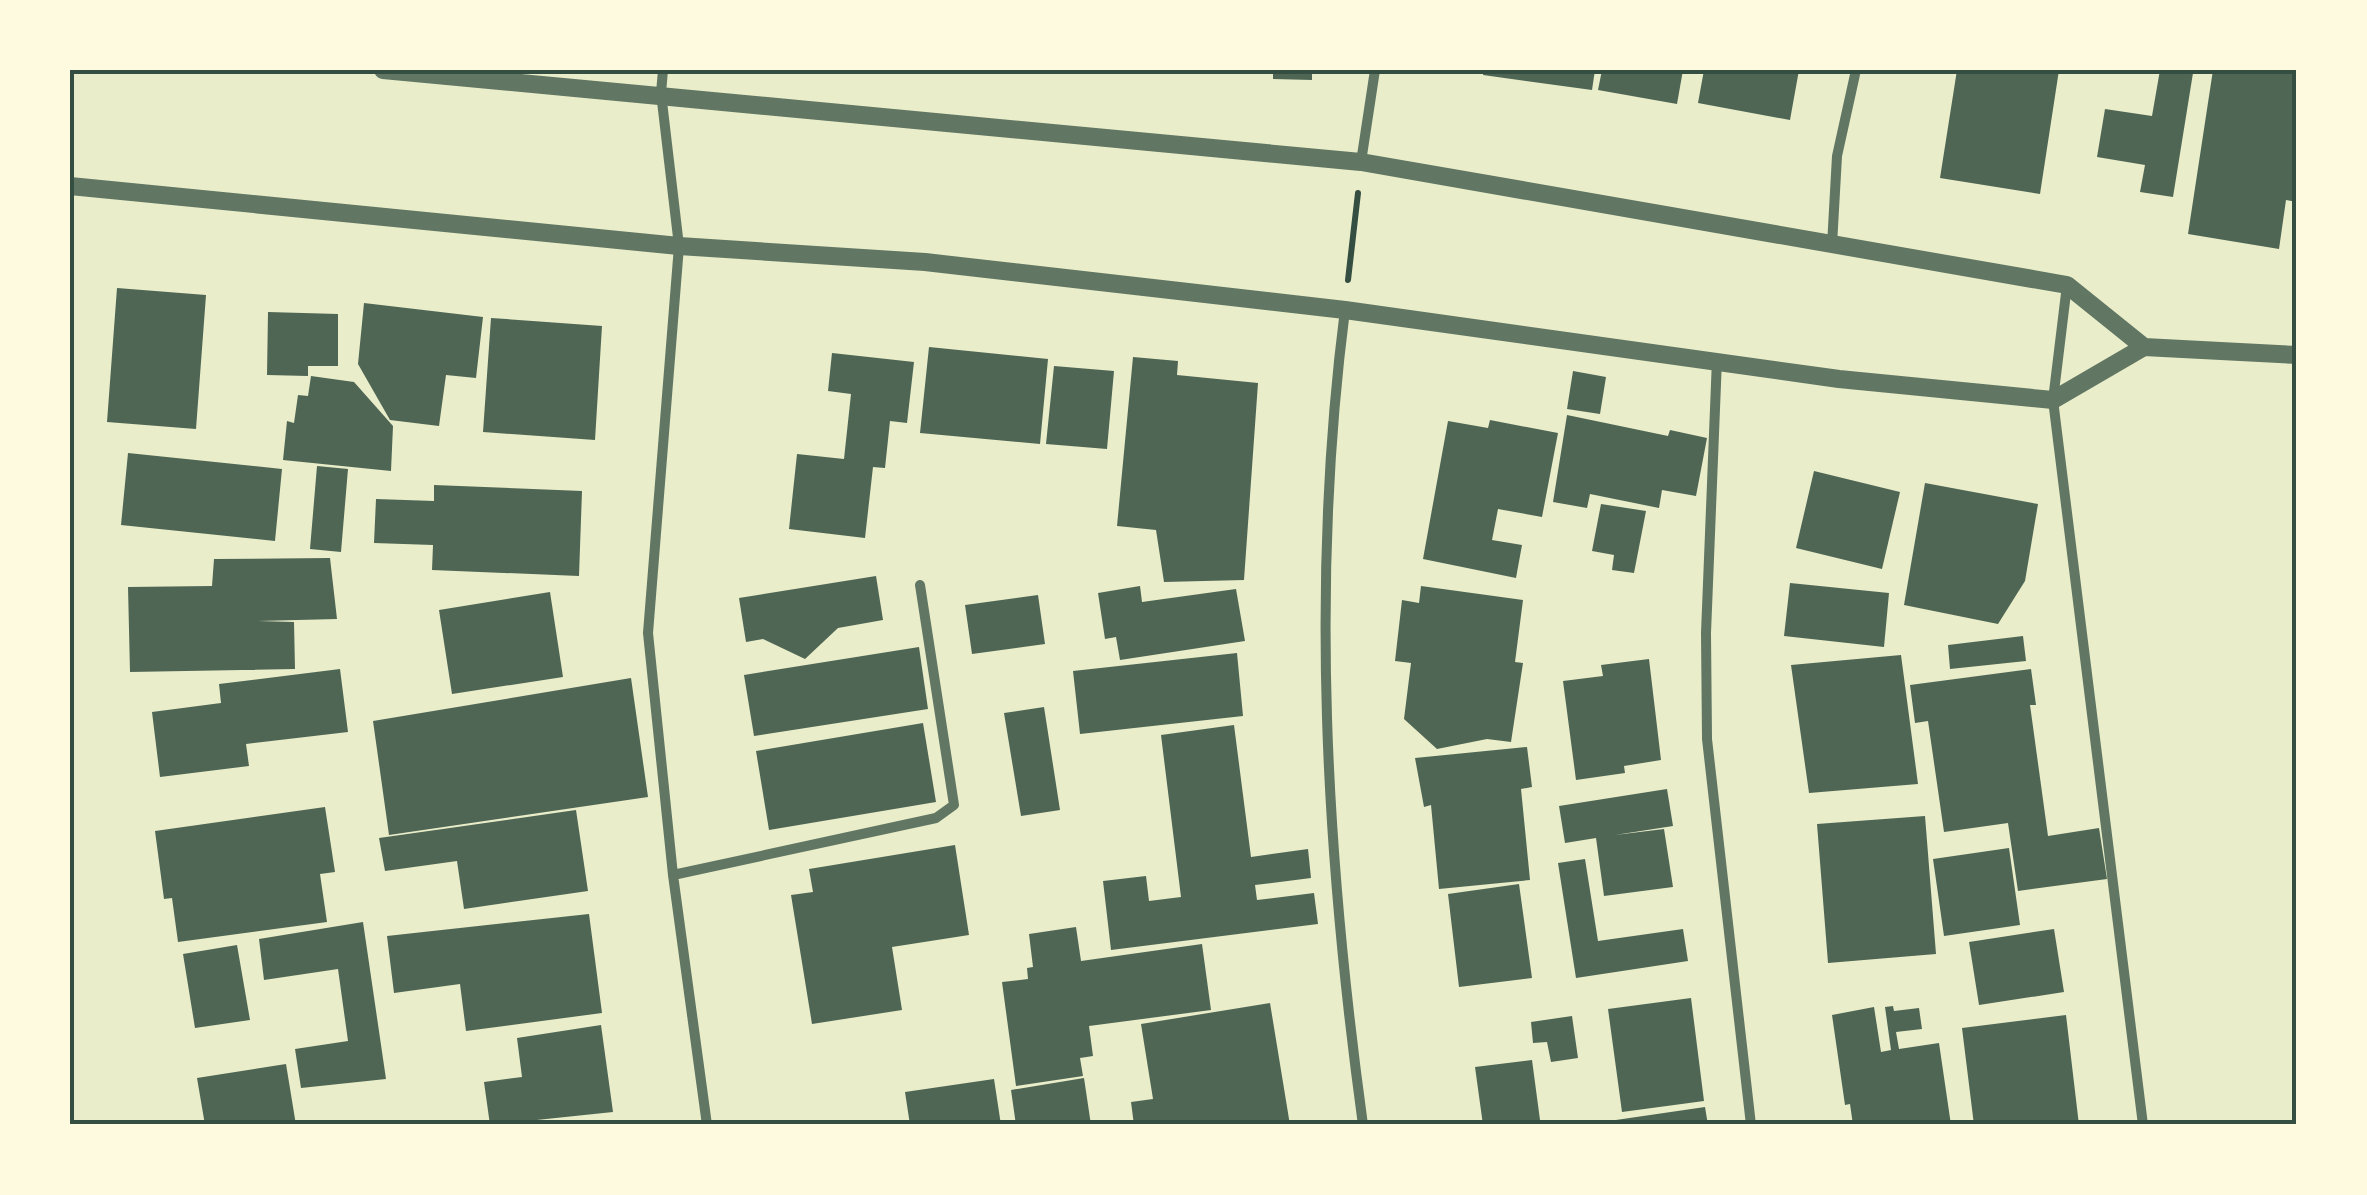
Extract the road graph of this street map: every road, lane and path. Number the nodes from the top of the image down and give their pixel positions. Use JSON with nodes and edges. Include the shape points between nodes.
{"nodes":[{"id":1,"x":383,"y":70,"type":"edge"},
{"id":2,"x":663,"y":70,"type":"edge"},
{"id":3,"x":1375,"y":70,"type":"edge"},
{"id":4,"x":1856,"y":70,"type":"edge"},
{"id":5,"x":661,"y":93,"type":"junction"},
{"id":6,"x":1361,"y":162,"type":"junction"},
{"id":7,"x":70,"y":186,"type":"edge"},
{"id":8,"x":679,"y":246,"type":"junction"},
{"id":9,"x":1832,"y":246,"type":"junction"},
{"id":10,"x":2067,"y":285,"type":"junction"},
{"id":11,"x":1345,"y":310,"type":"junction"},
{"id":12,"x":2144,"y":347,"type":"junction"},
{"id":13,"x":2297,"y":355,"type":"edge"},
{"id":14,"x":1717,"y":359,"type":"junction"},
{"id":15,"x":2053,"y":400,"type":"junction"},
{"id":16,"x":920,"y":584,"type":"dead end"},
{"id":17,"x":673,"y":875,"type":"junction"},
{"id":18,"x":707,"y":1125,"type":"edge"},
{"id":19,"x":1363,"y":1125,"type":"edge"},
{"id":20,"x":1751,"y":1125,"type":"edge"},
{"id":21,"x":2144,"y":1125,"type":"edge"}],
"edges":[{"from":1,"to":5,"type":"street"},
{"from":2,"to":5,"type":"street"},
{"from":3,"to":6,"type":"street"},
{"from":4,"to":9,"type":"street","via":[[1838,156]]},
{"from":5,"to":6,"type":"street"},
{"from":5,"to":8,"type":"street"},
{"from":6,"to":9,"type":"street"},
{"from":6,"to":11,"type":"path"},
{"from":7,"to":8,"type":"street"},
{"from":8,"to":11,"type":"street","via":[[925,262]]},
{"from":8,"to":17,"type":"street","via":[[648,632]]},
{"from":9,"to":10,"type":"street"},
{"from":10,"to":12,"type":"street"},
{"from":10,"to":15,"type":"street"},
{"from":11,"to":14,"type":"street"},
{"from":11,"to":19,"type":"street","via":[[1323,661],[1334,866]]},
{"from":12,"to":13,"type":"street"},
{"from":12,"to":15,"type":"street"},
{"from":14,"to":15,"type":"street","via":[[1839,379]]},
{"from":14,"to":20,"type":"street","via":[[1708,740]]},
{"from":15,"to":21,"type":"street"},
{"from":16,"to":17,"type":"street","via":[[954,806],[936,818]]},
{"from":17,"to":18,"type":"street"}]}
